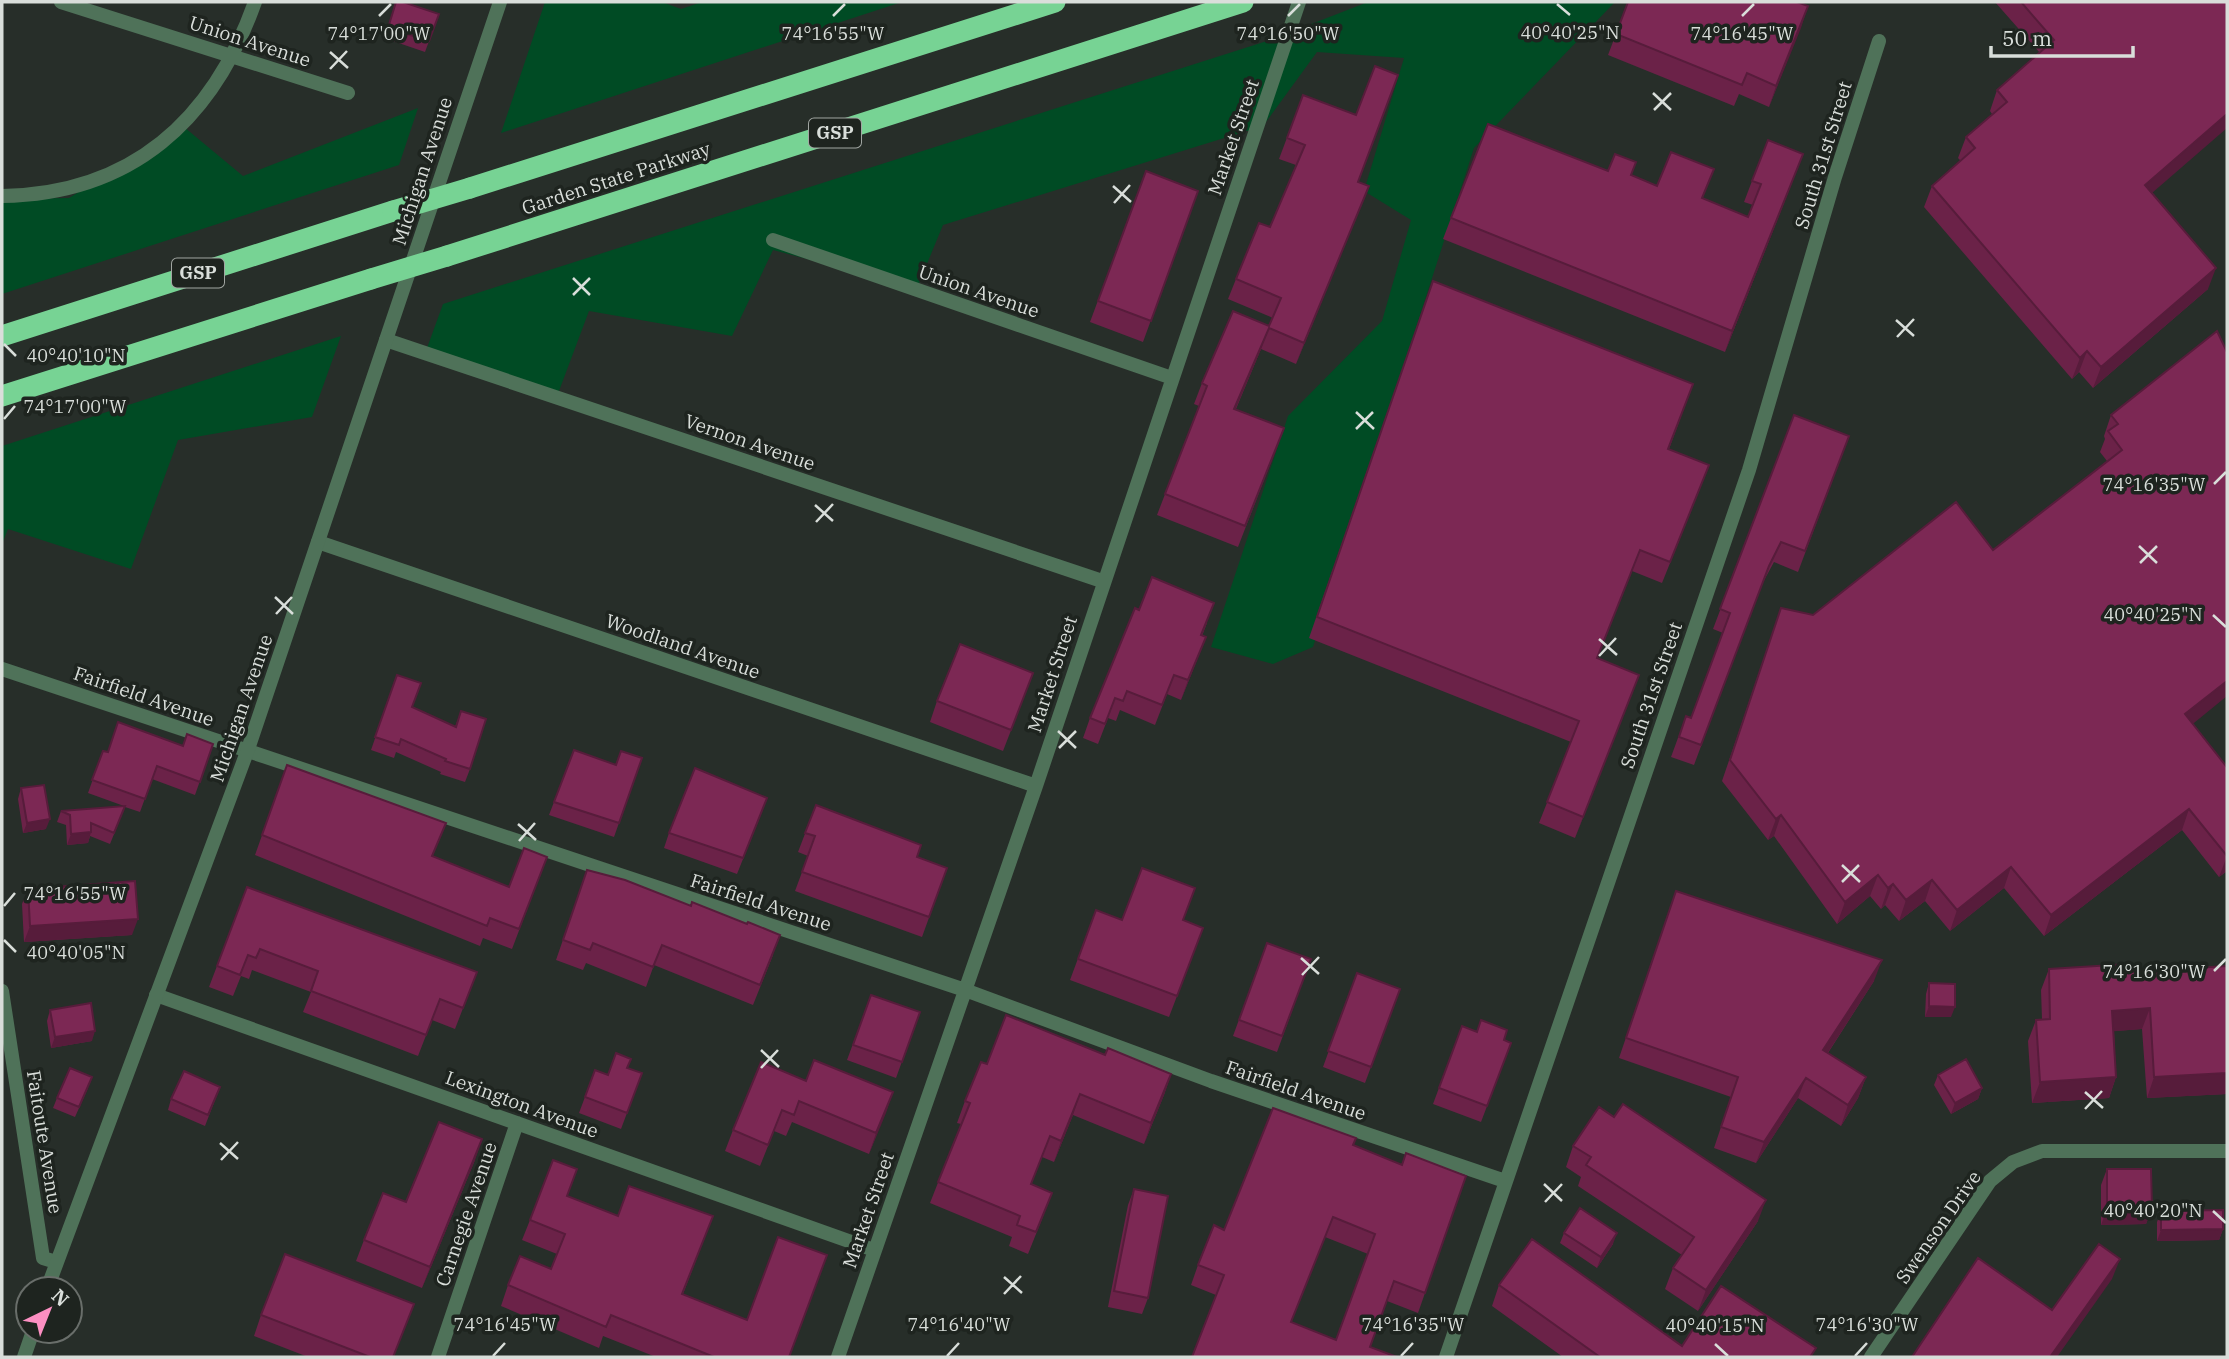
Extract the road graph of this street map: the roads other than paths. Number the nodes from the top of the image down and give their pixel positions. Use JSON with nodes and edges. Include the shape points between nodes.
{"nodes":[{"id":1,"x":61,"y":2,"type":"edge"},
{"id":2,"x":255,"y":2,"type":"edge"},
{"id":3,"x":499,"y":2,"type":"edge"},
{"id":4,"x":1055,"y":2,"type":"edge"},
{"id":5,"x":1243,"y":2,"type":"edge"},
{"id":6,"x":1299,"y":2,"type":"edge"},
{"id":7,"x":1880,"y":41,"type":"dead end"},
{"id":8,"x":233,"y":56,"type":"junction"},
{"id":9,"x":348,"y":93,"type":"dead end"},
{"id":10,"x":2,"y":196,"type":"edge"},
{"id":11,"x":773,"y":240,"type":"dead end"},
{"id":12,"x":2,"y":336,"type":"edge"},
{"id":13,"x":386,"y":340,"type":"junction"},
{"id":14,"x":1172,"y":378,"type":"junction"},
{"id":15,"x":2,"y":396,"type":"edge"},
{"id":16,"x":318,"y":542,"type":"junction"},
{"id":17,"x":1102,"y":581,"type":"junction"},
{"id":18,"x":2,"y":669,"type":"edge"},
{"id":19,"x":247,"y":752,"type":"junction"},
{"id":20,"x":1035,"y":786,"type":"junction"},
{"id":21,"x":965,"y":990,"type":"junction"},
{"id":22,"x":2,"y":991,"type":"edge"},
{"id":23,"x":156,"y":995,"type":"junction"},
{"id":24,"x":517,"y":1123,"type":"junction"},
{"id":25,"x":2227,"y":1151,"type":"edge"},
{"id":26,"x":1506,"y":1181,"type":"junction"},
{"id":27,"x":874,"y":1250,"type":"junction"},
{"id":28,"x":56,"y":1262,"type":"junction"},
{"id":29,"x":52,"y":1275,"type":"edge"},
{"id":30,"x":438,"y":1357,"type":"edge"},
{"id":31,"x":838,"y":1357,"type":"edge"},
{"id":32,"x":1446,"y":1357,"type":"edge"},
{"id":33,"x":1871,"y":1357,"type":"edge"}],
"edges":[{"from":1,"to":8,"type":"street","name":"Union Avenue"},
{"from":2,"to":8,"type":"street"},
{"from":3,"to":13,"type":"street","name":"Michigan Avenue"},
{"from":4,"to":12,"type":"highway","name":"Garden State Parkway","number":"GSP","bridge":true},
{"from":5,"to":15,"type":"highway","name":"Garden State Parkway","number":"GSP","bridge":true},
{"from":6,"to":14,"type":"street","name":"Market Street"},
{"from":7,"to":26,"type":"street","name":"South 31st Street","via":[[1749,470]]},
{"from":8,"to":9,"type":"street","name":"Union Avenue"},
{"from":8,"to":10,"type":"street","via":[[203,104],[144,156],[71,188]]},
{"from":11,"to":14,"type":"street","name":"Union Avenue"},
{"from":13,"to":16,"type":"street","name":"Michigan Avenue"},
{"from":13,"to":17,"type":"street","name":"Vernon Avenue"},
{"from":14,"to":17,"type":"street","name":"Market Street"},
{"from":16,"to":19,"type":"street","name":"Michigan Avenue"},
{"from":16,"to":20,"type":"street","name":"Woodland Avenue"},
{"from":17,"to":20,"type":"street","name":"Market Street"},
{"from":18,"to":19,"type":"street","name":"Fairfield Avenue"},
{"from":19,"to":21,"type":"street","name":"Fairfield Avenue"},
{"from":19,"to":23,"type":"street","name":"Michigan Avenue"},
{"from":20,"to":21,"type":"street","name":"Market Street"},
{"from":21,"to":26,"type":"street","name":"Fairfield Avenue","via":[[1211,1081]]},
{"from":21,"to":27,"type":"street","name":"Market Street"},
{"from":22,"to":28,"type":"street","name":"Faitoute Avenue","via":[[43,1258]]},
{"from":23,"to":24,"type":"street","name":"Lexington Avenue"},
{"from":23,"to":28,"type":"street","name":"Michigan Avenue"},
{"from":24,"to":27,"type":"street","name":"Lexington Avenue"},
{"from":24,"to":30,"type":"street","name":"Carnegie Avenue"},
{"from":25,"to":33,"type":"street","name":"Swenson Drive","via":[[2042,1151],[2013,1162],[1990,1181]]},
{"from":26,"to":32,"type":"street","name":"South 31st Street"},
{"from":27,"to":31,"type":"street","name":"Market Street"},
{"from":28,"to":29,"type":"street"}]}
